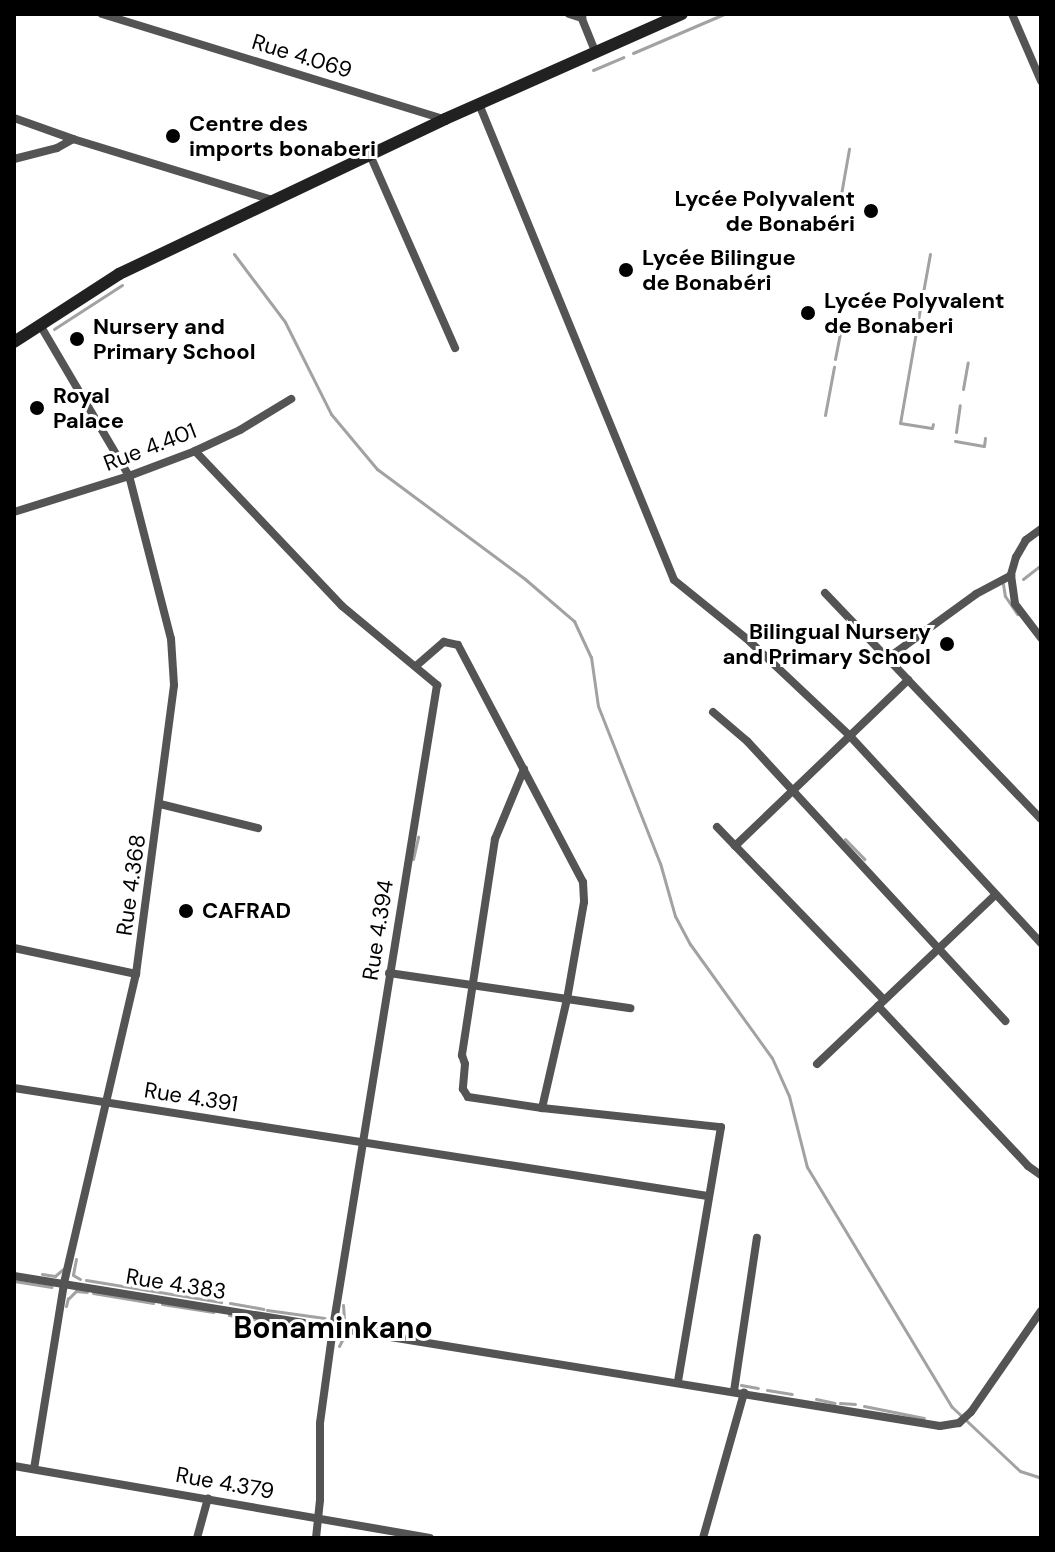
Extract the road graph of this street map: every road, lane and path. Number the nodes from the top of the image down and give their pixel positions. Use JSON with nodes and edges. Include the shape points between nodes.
{"nodes":[{"id":1,"x":102,"y":14,"type":"edge"},
{"id":2,"x":569,"y":14,"type":"edge"},
{"id":3,"x":682,"y":14,"type":"edge"},
{"id":4,"x":1012,"y":14,"type":"edge"},
{"id":5,"x":581,"y":16,"type":"edge"},
{"id":6,"x":595,"y":51,"type":"junction"},
{"id":7,"x":1041,"y":81,"type":"edge"},
{"id":8,"x":479,"y":104,"type":"junction"},
{"id":9,"x":14,"y":118,"type":"edge"},
{"id":10,"x":445,"y":119,"type":"junction"},
{"id":11,"x":73,"y":139,"type":"junction"},
{"id":12,"x":370,"y":155,"type":"junction"},
{"id":13,"x":14,"y":159,"type":"edge"},
{"id":14,"x":273,"y":200,"type":"junction"},
{"id":15,"x":40,"y":325,"type":"junction"},
{"id":16,"x":14,"y":342,"type":"edge"},
{"id":17,"x":455,"y":348,"type":"dead end"},
{"id":18,"x":291,"y":399,"type":"dead end"},
{"id":19,"x":195,"y":451,"type":"junction"},
{"id":20,"x":129,"y":476,"type":"junction"},
{"id":21,"x":14,"y":512,"type":"edge"},
{"id":22,"x":1041,"y":529,"type":"edge"},
{"id":23,"x":1011,"y":575,"type":"junction"},
{"id":24,"x":825,"y":593,"type":"dead end"},
{"id":25,"x":1041,"y":638,"type":"edge"},
{"id":26,"x":888,"y":658,"type":"junction"},
{"id":27,"x":416,"y":666,"type":"junction"},
{"id":28,"x":908,"y":680,"type":"junction"},
{"id":29,"x":713,"y":712,"type":"dead end"},
{"id":30,"x":849,"y":735,"type":"junction"},
{"id":31,"x":524,"y":769,"type":"junction"},
{"id":32,"x":792,"y":792,"type":"junction"},
{"id":33,"x":160,"y":804,"type":"junction"},
{"id":34,"x":1041,"y":819,"type":"edge"},
{"id":35,"x":717,"y":827,"type":"dead end"},
{"id":36,"x":258,"y":828,"type":"dead end"},
{"id":37,"x":735,"y":846,"type":"junction"},
{"id":38,"x":994,"y":896,"type":"junction"},
{"id":39,"x":1041,"y":943,"type":"edge"},
{"id":40,"x":14,"y":948,"type":"edge"},
{"id":41,"x":937,"y":950,"type":"junction"},
{"id":42,"x":389,"y":973,"type":"junction"},
{"id":43,"x":136,"y":974,"type":"junction"},
{"id":44,"x":473,"y":985,"type":"junction"},
{"id":45,"x":567,"y":999,"type":"junction"},
{"id":46,"x":881,"y":1003,"type":"junction"},
{"id":47,"x":630,"y":1008,"type":"dead end"},
{"id":48,"x":1005,"y":1021,"type":"dead end"},
{"id":49,"x":817,"y":1064,"type":"dead end"},
{"id":50,"x":14,"y":1088,"type":"edge"},
{"id":51,"x":105,"y":1102,"type":"junction"},
{"id":52,"x":542,"y":1108,"type":"junction"},
{"id":53,"x":362,"y":1144,"type":"junction"},
{"id":54,"x":1041,"y":1175,"type":"edge"},
{"id":55,"x":708,"y":1196,"type":"junction"},
{"id":56,"x":757,"y":1238,"type":"dead end"},
{"id":57,"x":14,"y":1276,"type":"edge"},
{"id":58,"x":64,"y":1283,"type":"junction"},
{"id":59,"x":1041,"y":1311,"type":"edge"},
{"id":60,"x":333,"y":1328,"type":"junction"},
{"id":61,"x":678,"y":1381,"type":"junction"},
{"id":62,"x":739,"y":1392,"type":"junction"},
{"id":63,"x":14,"y":1466,"type":"edge"},
{"id":64,"x":34,"y":1469,"type":"junction"},
{"id":65,"x":208,"y":1498,"type":"junction"},
{"id":66,"x":318,"y":1517,"type":"junction"},
{"id":67,"x":197,"y":1538,"type":"edge"},
{"id":68,"x":316,"y":1538,"type":"edge"},
{"id":69,"x":430,"y":1538,"type":"edge"},
{"id":70,"x":703,"y":1538,"type":"edge"}],
"edges":[{"from":1,"to":10,"type":"street","name":"Rue 4.069"},
{"from":2,"to":5,"type":"street"},
{"from":3,"to":6,"type":"main road"},
{"from":4,"to":7,"type":"street"},
{"from":5,"to":6,"type":"street"},
{"from":6,"to":8,"type":"main road"},
{"from":8,"to":10,"type":"main road"},
{"from":8,"to":30,"type":"street","via":[[674,580],[746,638]]},
{"from":9,"to":11,"type":"street"},
{"from":10,"to":12,"type":"main road"},
{"from":11,"to":13,"type":"street"},
{"from":11,"to":14,"type":"street"},
{"from":12,"to":14,"type":"main road"},
{"from":12,"to":17,"type":"street"},
{"from":14,"to":15,"type":"main road","via":[[119,274]]},
{"from":15,"to":16,"type":"main road"},
{"from":15,"to":20,"type":"street","name":"Rue 4.368"},
{"from":18,"to":19,"type":"street","name":"Rue 4.401"},
{"from":19,"to":20,"type":"street","name":"Rue 4.401"},
{"from":19,"to":27,"type":"street","name":"Rue 4.394","via":[[342,606]]},
{"from":20,"to":21,"type":"street","name":"Rue 4.401"},
{"from":20,"to":33,"type":"street","name":"Rue 4.368","via":[[171,639],[174,685]]},
{"from":22,"to":23,"type":"street","via":[[1026,540]]},
{"from":23,"to":25,"type":"street","via":[[1015,604]]},
{"from":23,"to":26,"type":"street"},
{"from":24,"to":26,"type":"street"},
{"from":26,"to":28,"type":"street"},
{"from":27,"to":31,"type":"street","via":[[444,642],[458,645]]},
{"from":27,"to":42,"type":"street","name":"Rue 4.394","via":[[437,685]]},
{"from":28,"to":30,"type":"street"},
{"from":28,"to":34,"type":"street"},
{"from":29,"to":32,"type":"street"},
{"from":30,"to":32,"type":"street"},
{"from":30,"to":38,"type":"street"},
{"from":31,"to":44,"type":"street","via":[[495,839]]},
{"from":31,"to":45,"type":"street","via":[[586,891]]},
{"from":32,"to":37,"type":"street"},
{"from":32,"to":41,"type":"street"},
{"from":33,"to":36,"type":"street"},
{"from":33,"to":43,"type":"street","name":"Rue 4.368"},
{"from":35,"to":37,"type":"street"},
{"from":37,"to":46,"type":"street"},
{"from":38,"to":39,"type":"street"},
{"from":38,"to":41,"type":"street"},
{"from":40,"to":43,"type":"street"},
{"from":41,"to":46,"type":"street"},
{"from":41,"to":48,"type":"street"},
{"from":42,"to":44,"type":"street"},
{"from":42,"to":53,"type":"street","name":"Rue 4.394"},
{"from":43,"to":51,"type":"street","name":"Rue 4.368"},
{"from":44,"to":45,"type":"street"},
{"from":44,"to":52,"type":"street","via":[[462,1055],[464,1094]]},
{"from":45,"to":47,"type":"street"},
{"from":45,"to":52,"type":"street"},
{"from":46,"to":49,"type":"street"},
{"from":46,"to":54,"type":"street"},
{"from":50,"to":51,"type":"street","name":"Rue 4.391"},
{"from":51,"to":53,"type":"street","name":"Rue 4.391"},
{"from":51,"to":58,"type":"street","name":"Rue 4.368"},
{"from":52,"to":55,"type":"street","via":[[721,1127]]},
{"from":53,"to":55,"type":"street","name":"Rue 4.391"},
{"from":53,"to":60,"type":"street","name":"Rue 4.394"},
{"from":55,"to":61,"type":"street"},
{"from":56,"to":62,"type":"street"},
{"from":57,"to":58,"type":"street","name":"Rue 4.383"},
{"from":58,"to":60,"type":"street","name":"Rue 4.383"},
{"from":58,"to":64,"type":"street","name":"Rue 4.368"},
{"from":59,"to":62,"type":"street","name":"Rue 4.383","via":[[959,1423],[940,1426]]},
{"from":60,"to":61,"type":"street","name":"Rue 4.383"},
{"from":60,"to":66,"type":"street","name":"Rue 4.394","via":[[320,1423]]},
{"from":61,"to":62,"type":"street","name":"Rue 4.383"},
{"from":62,"to":70,"type":"street"},
{"from":63,"to":64,"type":"street","name":"Rue 4.379"},
{"from":64,"to":65,"type":"street","name":"Rue 4.379"},
{"from":65,"to":66,"type":"street","name":"Rue 4.379"},
{"from":65,"to":67,"type":"street"},
{"from":66,"to":68,"type":"street","name":"Rue 4.394"},
{"from":66,"to":69,"type":"street","name":"Rue 4.379"}]}
